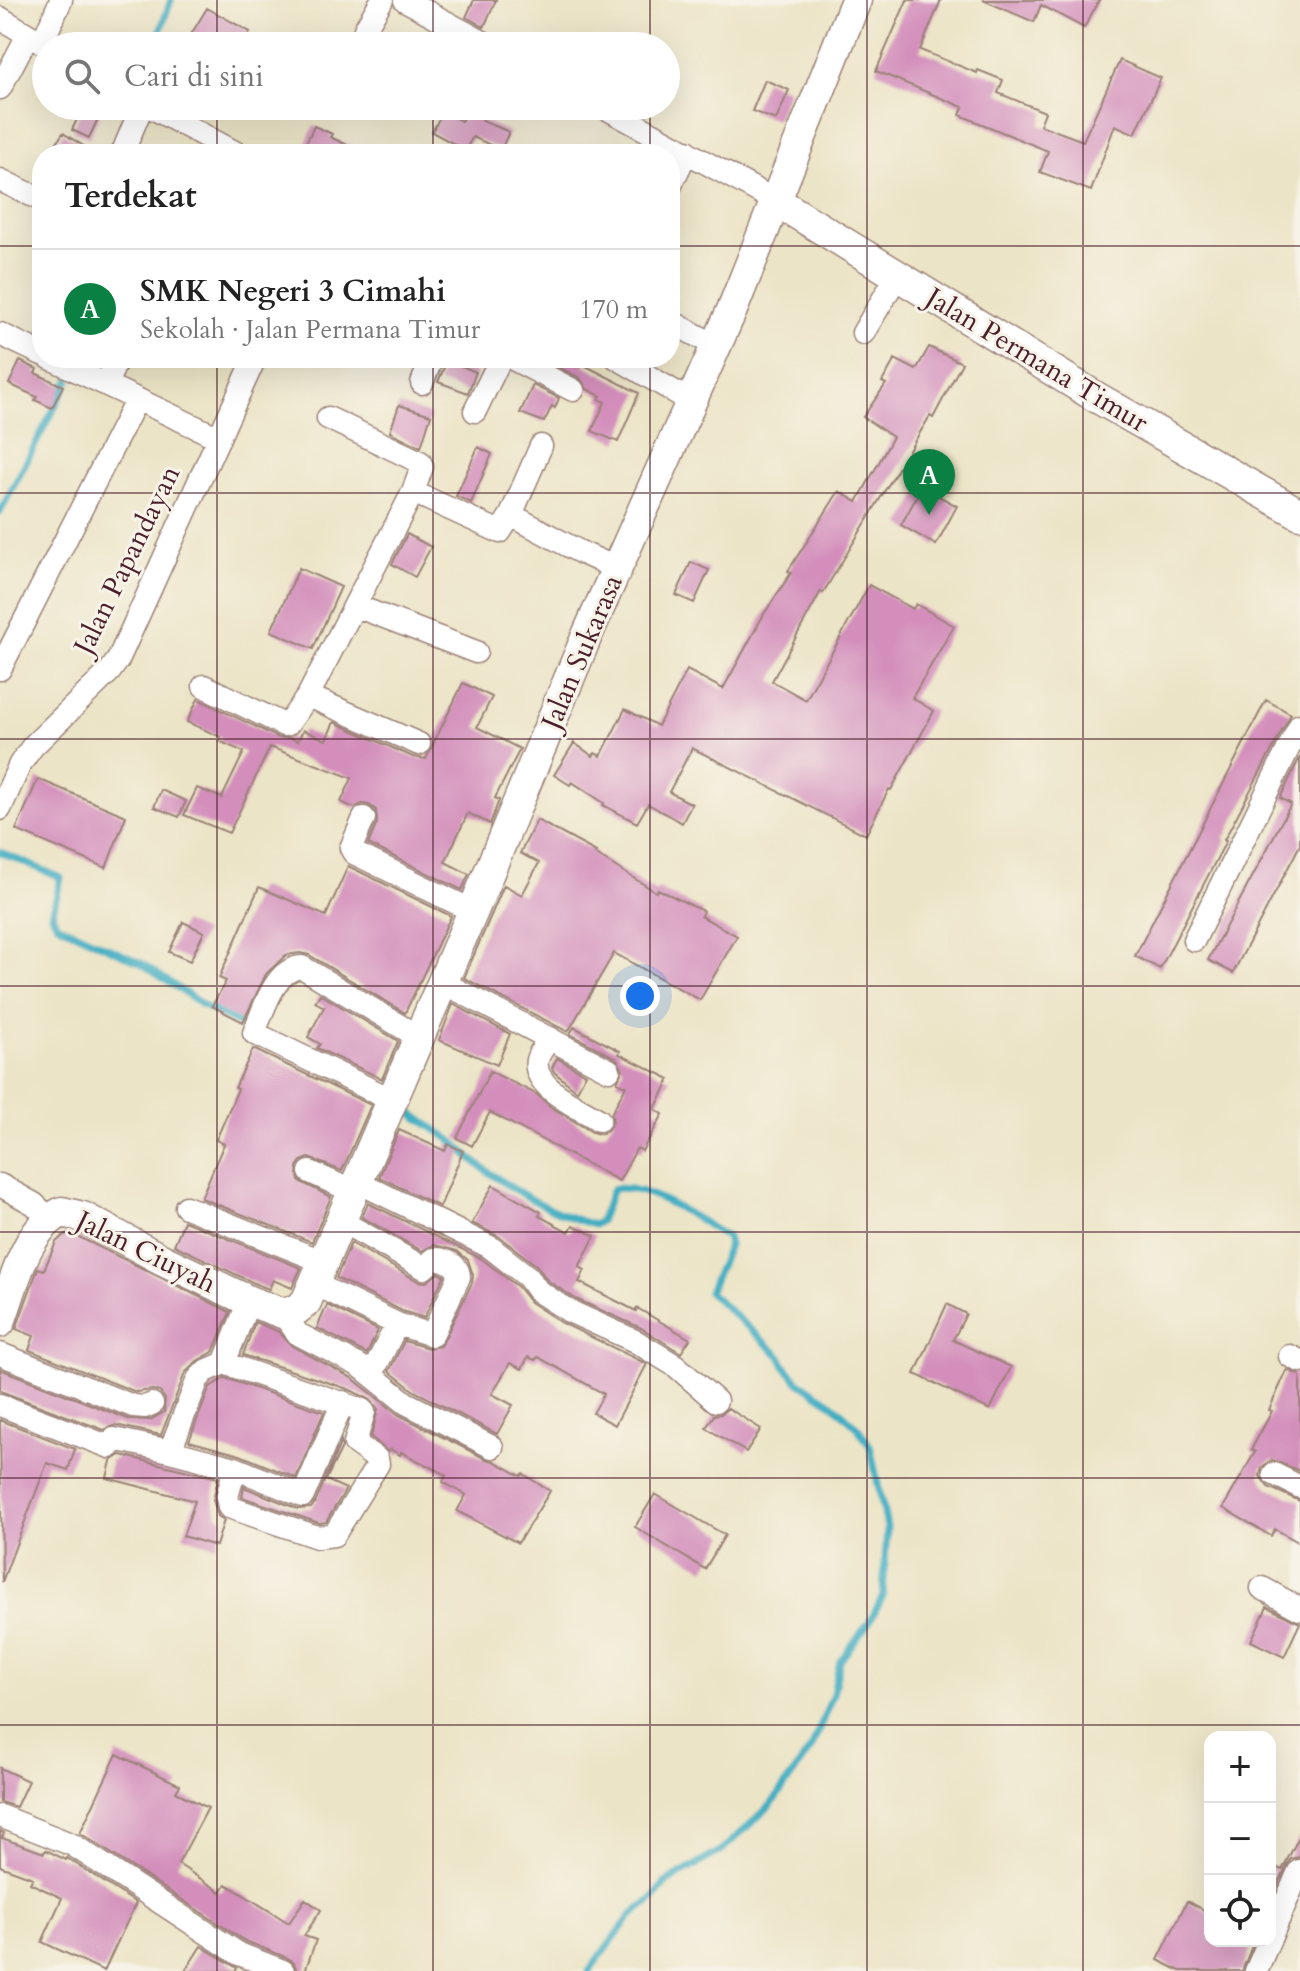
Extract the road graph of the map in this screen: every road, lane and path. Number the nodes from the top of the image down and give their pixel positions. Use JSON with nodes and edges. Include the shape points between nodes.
{"nodes":[{"id":1,"x":61,"y":0,"type":"edge"},
{"id":2,"x":382,"y":0,"type":"edge"},
{"id":3,"x":405,"y":0,"type":"edge"},
{"id":4,"x":856,"y":0,"type":"edge"},
{"id":5,"x":0,"y":18,"type":"edge"},
{"id":6,"x":44,"y":32,"type":"edge"},
{"id":7,"x":366,"y":32,"type":"edge"},
{"id":8,"x":464,"y":32,"type":"edge"},
{"id":9,"x":32,"y":37,"type":"edge"},
{"id":10,"x":32,"y":49,"type":"edge"},
{"id":11,"x":0,"y":88,"type":"edge"},
{"id":12,"x":136,"y":120,"type":"edge"},
{"id":13,"x":175,"y":120,"type":"edge"},
{"id":14,"x":628,"y":120,"type":"edge"},
{"id":15,"x":126,"y":144,"type":"edge"},
{"id":16,"x":219,"y":144,"type":"edge"},
{"id":17,"x":674,"y":144,"type":"edge"},
{"id":18,"x":680,"y":147,"type":"edge"},
{"id":19,"x":687,"y":151,"type":"junction"},
{"id":20,"x":680,"y":166,"type":"edge"},
{"id":21,"x":0,"y":180,"type":"edge"},
{"id":22,"x":32,"y":195,"type":"edge"},
{"id":23,"x":776,"y":201,"type":"junction"},
{"id":24,"x":897,"y":276,"type":"junction"},
{"id":25,"x":680,"y":326,"type":"edge"},
{"id":26,"x":863,"y":333,"type":"dead end"},
{"id":27,"x":0,"y":334,"type":"edge"},
{"id":28,"x":716,"y":346,"type":"junction"},
{"id":29,"x":32,"y":349,"type":"edge"},
{"id":30,"x":72,"y":368,"type":"edge"},
{"id":31,"x":113,"y":368,"type":"edge"},
{"id":32,"x":250,"y":368,"type":"edge"},
{"id":33,"x":428,"y":368,"type":"edge"},
{"id":34,"x":496,"y":368,"type":"edge"},
{"id":35,"x":530,"y":368,"type":"edge"},
{"id":36,"x":634,"y":368,"type":"edge"},
{"id":37,"x":422,"y":383,"type":"dead end"},
{"id":38,"x":106,"y":384,"type":"junction"},
{"id":39,"x":573,"y":390,"type":"dead end"},
{"id":40,"x":137,"y":399,"type":"junction"},
{"id":41,"x":692,"y":402,"type":"junction"},
{"id":42,"x":475,"y":411,"type":"dead end"},
{"id":43,"x":328,"y":418,"type":"dead end"},
{"id":44,"x":219,"y":438,"type":"junction"},
{"id":45,"x":541,"y":446,"type":"dead end"},
{"id":46,"x":413,"y":492,"type":"junction"},
{"id":47,"x":1300,"y":514,"type":"edge"},
{"id":48,"x":511,"y":515,"type":"junction"},
{"id":49,"x":618,"y":569,"type":"junction"},
{"id":50,"x":356,"y":606,"type":"junction"},
{"id":51,"x":476,"y":652,"type":"dead end"},
{"id":52,"x":0,"y":669,"type":"edge"},
{"id":53,"x":204,"y":686,"type":"dead end"},
{"id":54,"x":308,"y":696,"type":"junction"},
{"id":55,"x":1300,"y":725,"type":"edge"},
{"id":56,"x":419,"y":744,"type":"dead end"},
{"id":57,"x":0,"y":809,"type":"edge"},
{"id":58,"x":364,"y":818,"type":"dead end"},
{"id":59,"x":473,"y":911,"type":"junction"},
{"id":60,"x":1194,"y":940,"type":"dead end"},
{"id":61,"x":442,"y":982,"type":"junction"},
{"id":62,"x":420,"y":1038,"type":"junction"},
{"id":63,"x":550,"y":1038,"type":"junction"},
{"id":64,"x":609,"y":1070,"type":"dead end"},
{"id":65,"x":392,"y":1100,"type":"junction"},
{"id":66,"x":599,"y":1120,"type":"dead end"},
{"id":67,"x":310,"y":1172,"type":"dead end"},
{"id":68,"x":0,"y":1185,"type":"edge"},
{"id":69,"x":356,"y":1187,"type":"junction"},
{"id":70,"x":186,"y":1207,"type":"dead end"},
{"id":71,"x":49,"y":1218,"type":"junction"},
{"id":72,"x":341,"y":1221,"type":"junction"},
{"id":73,"x":307,"y":1290,"type":"junction"},
{"id":74,"x":249,"y":1301,"type":"junction"},
{"id":75,"x":2,"y":1310,"type":"edge"},
{"id":76,"x":397,"y":1324,"type":"junction"},
{"id":77,"x":0,"y":1354,"type":"edge"},
{"id":78,"x":224,"y":1363,"type":"junction"},
{"id":79,"x":372,"y":1374,"type":"junction"},
{"id":80,"x":716,"y":1401,"type":"dead end"},
{"id":81,"x":343,"y":1402,"type":"junction"},
{"id":82,"x":152,"y":1404,"type":"dead end"},
{"id":83,"x":0,"y":1405,"type":"edge"},
{"id":84,"x":492,"y":1447,"type":"dead end"},
{"id":85,"x":170,"y":1451,"type":"junction"},
{"id":86,"x":235,"y":1468,"type":"junction"},
{"id":87,"x":1274,"y":1474,"type":"dead end"},
{"id":88,"x":1300,"y":1487,"type":"edge"},
{"id":89,"x":1262,"y":1588,"type":"dead end"},
{"id":90,"x":1300,"y":1609,"type":"edge"},
{"id":91,"x":0,"y":1816,"type":"edge"},
{"id":92,"x":1299,"y":1871,"type":"edge"},
{"id":93,"x":1276,"y":1926,"type":"edge"},
{"id":94,"x":1267,"y":1947,"type":"edge"},
{"id":95,"x":283,"y":1971,"type":"edge"},
{"id":96,"x":1256,"y":1971,"type":"edge"}],
"edges":[{"from":1,"to":6,"type":"street"},
{"from":2,"to":7,"type":"street"},
{"from":3,"to":8,"type":"street"},
{"from":4,"to":23,"type":"street","name":"Jalan Sukarasa"},
{"from":5,"to":9,"type":"street"},
{"from":10,"to":11,"type":"street"},
{"from":12,"to":15,"type":"street"},
{"from":13,"to":16,"type":"street"},
{"from":14,"to":17,"type":"street"},
{"from":18,"to":19,"type":"street"},
{"from":19,"to":20,"type":"street"},
{"from":19,"to":23,"type":"street"},
{"from":21,"to":22,"type":"street"},
{"from":23,"to":24,"type":"street","name":"Jalan Permana Timur"},
{"from":23,"to":28,"type":"street","name":"Jalan Sukarasa"},
{"from":24,"to":26,"type":"street"},
{"from":24,"to":47,"type":"street","name":"Jalan Permana Timur"},
{"from":25,"to":28,"type":"street"},
{"from":27,"to":29,"type":"street"},
{"from":28,"to":41,"type":"street","name":"Jalan Sukarasa"},
{"from":30,"to":38,"type":"street"},
{"from":31,"to":38,"type":"street"},
{"from":32,"to":44,"type":"street","name":"Jalan Papandayan"},
{"from":33,"to":37,"type":"street"},
{"from":34,"to":42,"type":"street"},
{"from":35,"to":39,"type":"street"},
{"from":36,"to":41,"type":"street"},
{"from":38,"to":40,"type":"street"},
{"from":40,"to":44,"type":"street"},
{"from":40,"to":52,"type":"street"},
{"from":41,"to":49,"type":"street","name":"Jalan Sukarasa"},
{"from":43,"to":46,"type":"street","via":[[420,462]]},
{"from":44,"to":57,"type":"street","name":"Jalan Papandayan","via":[[118,660],[33,746]]},
{"from":45,"to":48,"type":"street"},
{"from":46,"to":48,"type":"street","via":[[497,532]]},
{"from":46,"to":50,"type":"street"},
{"from":48,"to":49,"type":"street"},
{"from":49,"to":59,"type":"street","name":"Jalan Sukarasa"},
{"from":50,"to":51,"type":"street"},
{"from":50,"to":54,"type":"street"},
{"from":53,"to":54,"type":"street","via":[[284,725]]},
{"from":54,"to":56,"type":"street"},
{"from":55,"to":60,"type":"street"},
{"from":58,"to":59,"type":"street","via":[[351,848],[354,853]]},
{"from":59,"to":61,"type":"street","name":"Jalan Sukarasa"},
{"from":61,"to":62,"type":"street","name":"Jalan Sukarasa"},
{"from":61,"to":63,"type":"street"},
{"from":62,"to":65,"type":"street","name":"Jalan Sukarasa"},
{"from":62,"to":65,"type":"street","via":[[302,967],[289,970],[275,986],[254,1033]]},
{"from":63,"to":64,"type":"street"},
{"from":63,"to":66,"type":"street","via":[[537,1057],[544,1085]]},
{"from":65,"to":69,"type":"street","name":"Jalan Sukarasa"},
{"from":67,"to":69,"type":"street"},
{"from":68,"to":71,"type":"street"},
{"from":69,"to":72,"type":"street","name":"Jalan Sukarasa"},
{"from":69,"to":80,"type":"street","via":[[490,1247],[538,1291],[676,1366]]},
{"from":70,"to":73,"type":"street"},
{"from":71,"to":74,"type":"street","name":"Jalan Ciuyah","via":[[62,1212],[83,1217]]},
{"from":71,"to":75,"type":"street","name":"Jalan Ciuyah","via":[[31,1239]]},
{"from":72,"to":73,"type":"street","name":"Jalan Sukarasa"},
{"from":72,"to":76,"type":"street","via":[[424,1268],[438,1258],[459,1272],[432,1335]]},
{"from":73,"to":74,"type":"street","name":"Jalan Ciuyah"},
{"from":73,"to":76,"type":"street"},
{"from":73,"to":79,"type":"street","via":[[298,1334]]},
{"from":74,"to":78,"type":"street"},
{"from":76,"to":79,"type":"street"},
{"from":77,"to":82,"type":"street","via":[[133,1406]]},
{"from":78,"to":81,"type":"street"},
{"from":78,"to":85,"type":"street","via":[[198,1379]]},
{"from":79,"to":84,"type":"street","via":[[406,1403]]},
{"from":81,"to":86,"type":"street","via":[[303,1496]]},
{"from":81,"to":86,"type":"street","via":[[364,1412],[355,1443],[378,1464],[334,1535],[317,1537],[229,1507]]},
{"from":83,"to":85,"type":"street","via":[[110,1447],[114,1439]]},
{"from":85,"to":86,"type":"street"},
{"from":87,"to":88,"type":"street"},
{"from":89,"to":90,"type":"street"},
{"from":91,"to":95,"type":"street","via":[[73,1845],[239,1954]]},
{"from":92,"to":93,"type":"street"},
{"from":94,"to":96,"type":"street"}]}
